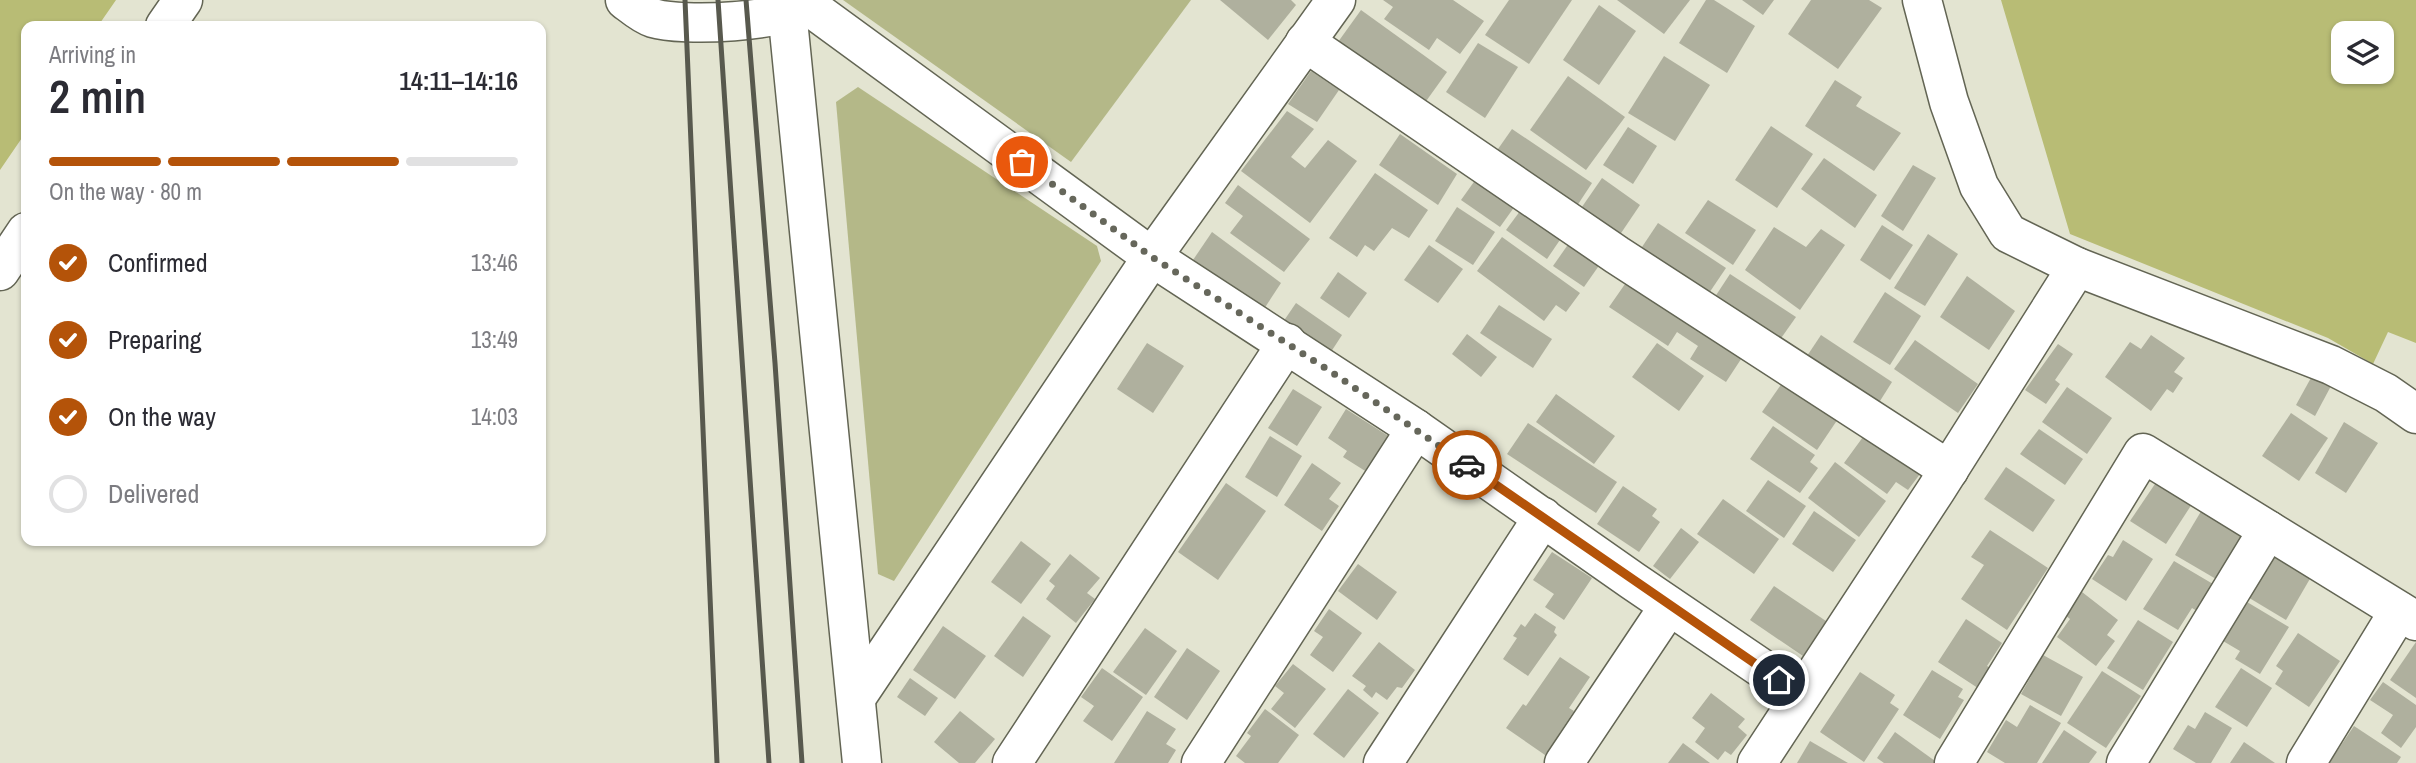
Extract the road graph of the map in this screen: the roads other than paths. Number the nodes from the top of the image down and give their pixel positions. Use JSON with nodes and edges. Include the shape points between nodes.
{"nodes":[{"id":1,"x":183,"y":0,"type":"edge"},
{"id":2,"x":625,"y":0,"type":"edge"},
{"id":3,"x":1336,"y":0,"type":"edge"},
{"id":4,"x":1922,"y":0,"type":"edge"},
{"id":5,"x":797,"y":4,"type":"edge"},
{"id":6,"x":168,"y":21,"type":"edge"},
{"id":7,"x":1305,"y":42,"type":"junction"},
{"id":8,"x":21,"y":240,"type":"edge"},
{"id":9,"x":1152,"y":257,"type":"junction"},
{"id":10,"x":2077,"y":267,"type":"junction"},
{"id":11,"x":0,"y":271,"type":"edge"},
{"id":12,"x":1287,"y":343,"type":"junction"},
{"id":13,"x":2416,"y":414,"type":"edge"},
{"id":14,"x":1416,"y":429,"type":"junction"},
{"id":15,"x":1949,"y":470,"type":"junction"},
{"id":16,"x":1543,"y":517,"type":"junction"},
{"id":17,"x":2267,"y":530,"type":"junction"},
{"id":18,"x":1670,"y":606,"type":"junction"},
{"id":19,"x":2408,"y":616,"type":"edge"},
{"id":20,"x":1801,"y":695,"type":"junction"},
{"id":21,"x":856,"y":698,"type":"junction"},
{"id":22,"x":861,"y":753,"type":"edge"},
{"id":23,"x":892,"y":763,"type":"edge"},
{"id":24,"x":1012,"y":763,"type":"edge"},
{"id":25,"x":1201,"y":763,"type":"edge"},
{"id":26,"x":1383,"y":763,"type":"edge"},
{"id":27,"x":1564,"y":763,"type":"edge"},
{"id":28,"x":1757,"y":763,"type":"edge"},
{"id":29,"x":1954,"y":763,"type":"edge"},
{"id":30,"x":2126,"y":763,"type":"edge"},
{"id":31,"x":2306,"y":763,"type":"edge"}],
"edges":[{"from":1,"to":6,"type":"street"},
{"from":2,"to":5,"type":"street","via":[[651,18],[695,23],[744,21]]},
{"from":3,"to":7,"type":"street"},
{"from":4,"to":10,"type":"street","via":[[1949,102],[1979,187],[2008,233]]},
{"from":5,"to":9,"type":"street"},
{"from":5,"to":21,"type":"street"},
{"from":7,"to":9,"type":"street"},
{"from":7,"to":15,"type":"street","via":[[1628,262]]},
{"from":8,"to":11,"type":"street"},
{"from":9,"to":12,"type":"street"},
{"from":9,"to":21,"type":"street"},
{"from":10,"to":13,"type":"street","via":[[2331,365]]},
{"from":10,"to":15,"type":"street"},
{"from":12,"to":14,"type":"street"},
{"from":12,"to":24,"type":"street"},
{"from":14,"to":16,"type":"street"},
{"from":14,"to":25,"type":"street"},
{"from":15,"to":20,"type":"street"},
{"from":16,"to":18,"type":"street"},
{"from":16,"to":26,"type":"street"},
{"from":17,"to":19,"type":"street"},
{"from":17,"to":29,"type":"street","via":[[2143,453]]},
{"from":17,"to":30,"type":"street"},
{"from":18,"to":20,"type":"street"},
{"from":18,"to":27,"type":"street"},
{"from":19,"to":31,"type":"street"},
{"from":20,"to":28,"type":"street"},
{"from":21,"to":22,"type":"street"},
{"from":22,"to":23,"type":"street"}]}
